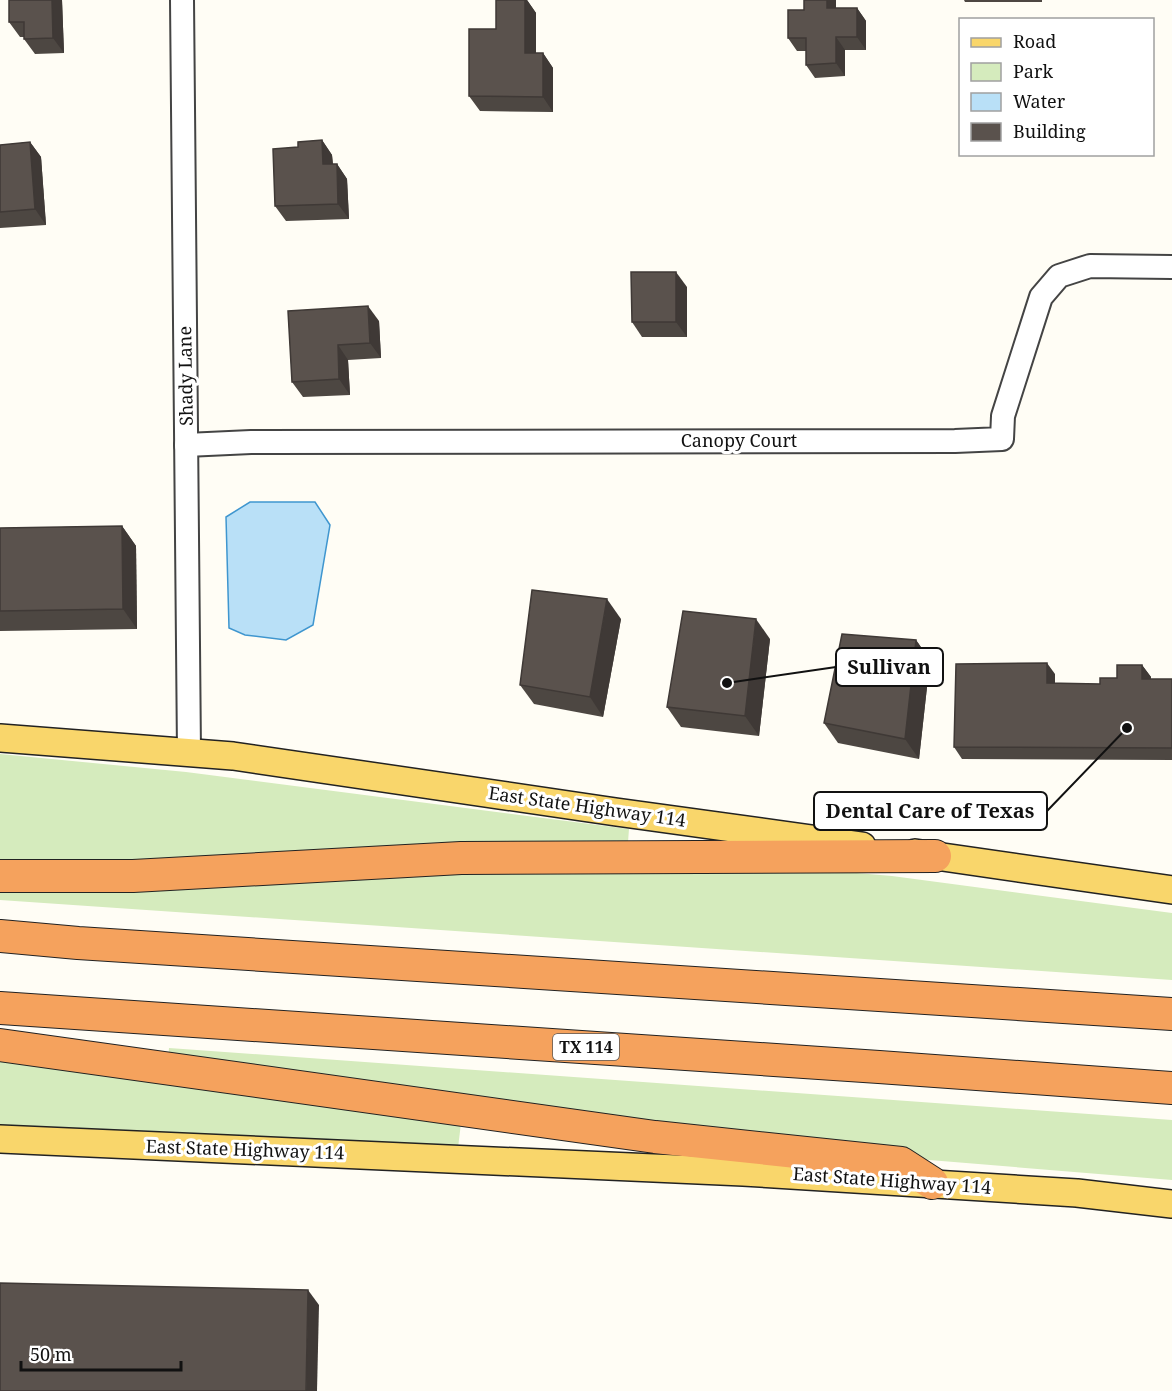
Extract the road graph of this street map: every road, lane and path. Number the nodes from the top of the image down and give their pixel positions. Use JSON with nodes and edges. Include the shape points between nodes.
{"nodes":[{"id":1,"x":182,"y":0,"type":"edge"},
{"id":2,"x":1172,"y":267,"type":"edge"},
{"id":3,"x":186,"y":445,"type":"junction"},
{"id":4,"x":0,"y":738,"type":"edge"},
{"id":5,"x":189,"y":752,"type":"junction"},
{"id":6,"x":935,"y":855,"type":"junction"},
{"id":7,"x":0,"y":876,"type":"edge"},
{"id":8,"x":1172,"y":890,"type":"edge"},
{"id":9,"x":0,"y":936,"type":"edge"},
{"id":10,"x":0,"y":1008,"type":"edge"},
{"id":11,"x":1172,"y":1014,"type":"edge"},
{"id":12,"x":0,"y":1045,"type":"edge"},
{"id":13,"x":1172,"y":1088,"type":"edge"},
{"id":14,"x":0,"y":1139,"type":"edge"},
{"id":15,"x":932,"y":1183,"type":"junction"},
{"id":16,"x":1172,"y":1204,"type":"edge"}],
"edges":[{"from":1,"to":3,"type":"street","name":"Shady Lane"},
{"from":2,"to":3,"type":"street","name":"Canopy Court","via":[[1090,266],[1059,276],[1041,297],[1003,416],[1002,439]]},
{"from":3,"to":5,"type":"street","name":"Shady Lane"},
{"from":4,"to":5,"type":"main road","name":"East State Highway 114"},
{"from":5,"to":6,"type":"main road","name":"East State Highway 114"},
{"from":6,"to":7,"type":"highway","via":[[461,858],[133,876]]},
{"from":6,"to":8,"type":"main road","name":"East State Highway 114"},
{"from":9,"to":11,"type":"highway"},
{"from":10,"to":13,"type":"highway","number":"TX 114"},
{"from":12,"to":15,"type":"highway","via":[[655,1137],[901,1163]]},
{"from":14,"to":15,"type":"main road","name":"East State Highway 114"},
{"from":15,"to":16,"type":"main road","name":"East State Highway 114"}]}
